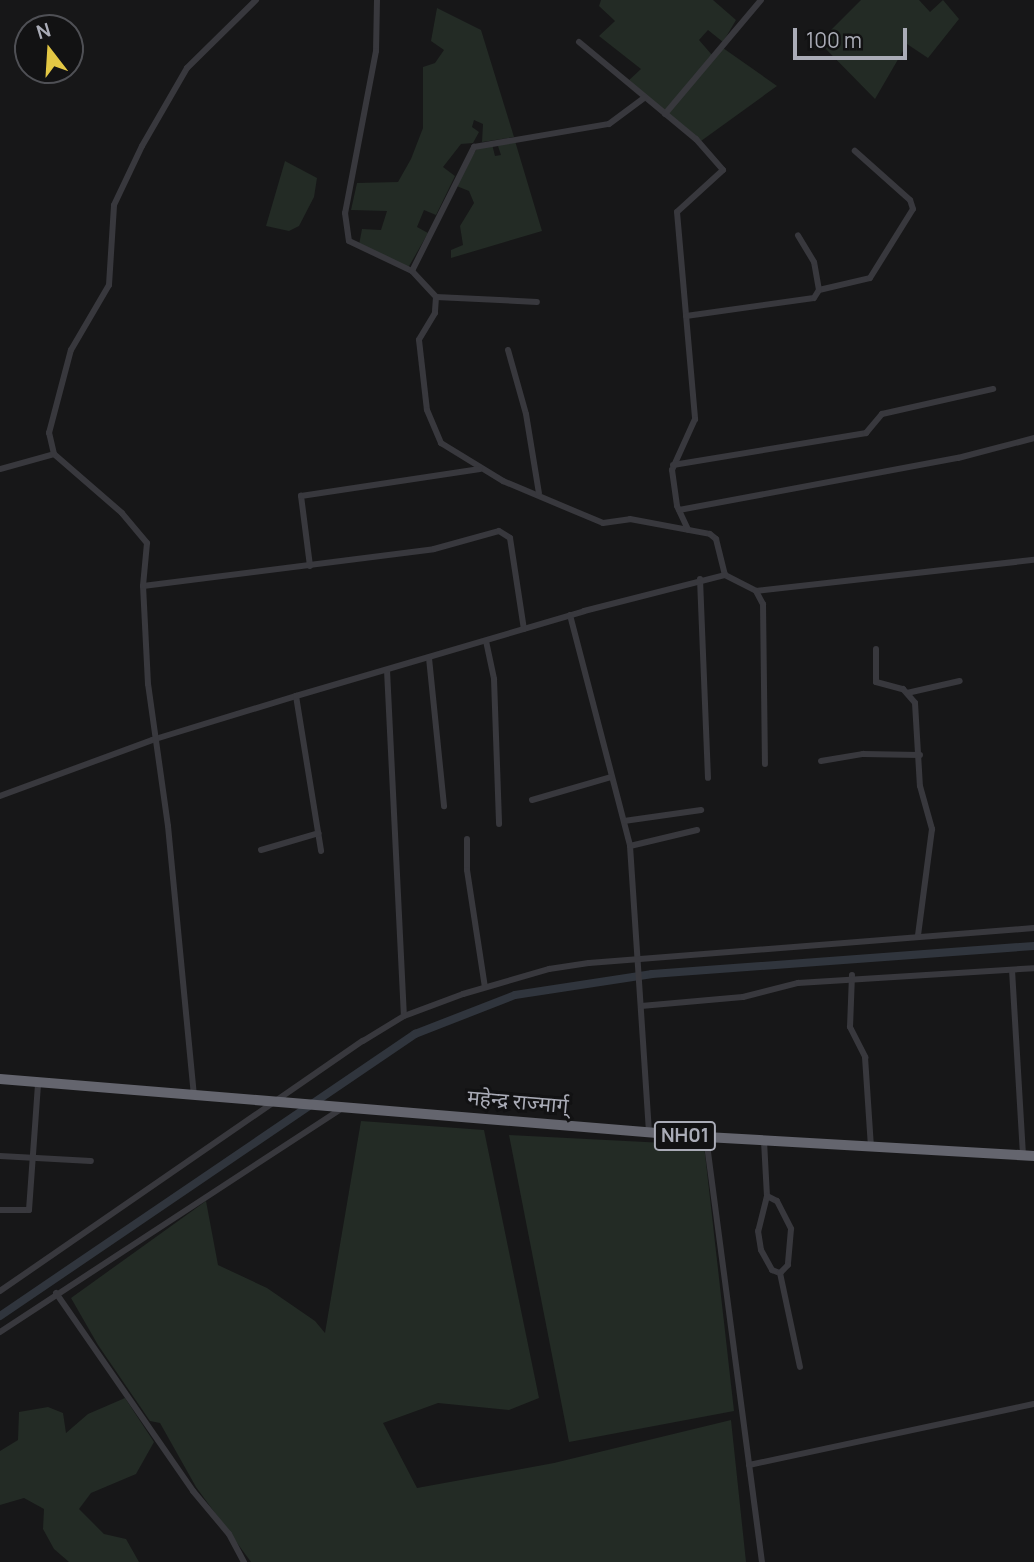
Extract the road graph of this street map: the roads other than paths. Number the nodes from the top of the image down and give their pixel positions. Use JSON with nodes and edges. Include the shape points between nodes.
{"nodes":[{"id":1,"x":256,"y":0,"type":"edge"},
{"id":2,"x":377,"y":0,"type":"edge"},
{"id":3,"x":761,"y":0,"type":"edge"},
{"id":4,"x":579,"y":42,"type":"dead end"},
{"id":5,"x":644,"y":97,"type":"junction"},
{"id":6,"x":665,"y":114,"type":"junction"},
{"id":7,"x":855,"y":151,"type":"dead end"},
{"id":8,"x":798,"y":235,"type":"dead end"},
{"id":9,"x":412,"y":271,"type":"junction"},
{"id":10,"x":818,"y":290,"type":"junction"},
{"id":11,"x":436,"y":297,"type":"junction"},
{"id":12,"x":537,"y":302,"type":"dead end"},
{"id":13,"x":686,"y":316,"type":"junction"},
{"id":14,"x":508,"y":349,"type":"dead end"},
{"id":15,"x":993,"y":389,"type":"dead end"},
{"id":16,"x":1034,"y":438,"type":"edge"},
{"id":17,"x":54,"y":454,"type":"junction"},
{"id":18,"x":673,"y":465,"type":"junction"},
{"id":19,"x":0,"y":469,"type":"edge"},
{"id":20,"x":482,"y":469,"type":"junction"},
{"id":21,"x":539,"y":493,"type":"junction"},
{"id":22,"x":679,"y":510,"type":"junction"},
{"id":23,"x":688,"y":530,"type":"junction"},
{"id":24,"x":1034,"y":560,"type":"edge"},
{"id":25,"x":310,"y":566,"type":"junction"},
{"id":26,"x":725,"y":575,"type":"junction"},
{"id":27,"x":700,"y":579,"type":"junction"},
{"id":28,"x":143,"y":586,"type":"junction"},
{"id":29,"x":756,"y":592,"type":"junction"},
{"id":30,"x":570,"y":615,"type":"junction"},
{"id":31,"x":524,"y":629,"type":"junction"},
{"id":32,"x":486,"y":641,"type":"junction"},
{"id":33,"x":876,"y":649,"type":"dead end"},
{"id":34,"x":429,"y":658,"type":"junction"},
{"id":35,"x":387,"y":670,"type":"junction"},
{"id":36,"x":960,"y":681,"type":"dead end"},
{"id":37,"x":907,"y":693,"type":"junction"},
{"id":38,"x":296,"y":696,"type":"junction"},
{"id":39,"x":152,"y":740,"type":"junction"},
{"id":40,"x":920,"y":755,"type":"junction"},
{"id":41,"x":821,"y":761,"type":"dead end"},
{"id":42,"x":765,"y":764,"type":"dead end"},
{"id":43,"x":611,"y":777,"type":"junction"},
{"id":44,"x":708,"y":778,"type":"dead end"},
{"id":45,"x":0,"y":796,"type":"edge"},
{"id":46,"x":532,"y":800,"type":"dead end"},
{"id":47,"x":444,"y":806,"type":"dead end"},
{"id":48,"x":701,"y":810,"type":"dead end"},
{"id":49,"x":624,"y":821,"type":"junction"},
{"id":50,"x":499,"y":824,"type":"dead end"},
{"id":51,"x":697,"y":830,"type":"dead end"},
{"id":52,"x":319,"y":834,"type":"junction"},
{"id":53,"x":467,"y":839,"type":"dead end"},
{"id":54,"x":631,"y":846,"type":"junction"},
{"id":55,"x":261,"y":850,"type":"dead end"},
{"id":56,"x":321,"y":851,"type":"dead end"},
{"id":57,"x":1034,"y":928,"type":"edge"},
{"id":58,"x":918,"y":936,"type":"junction"},
{"id":59,"x":640,"y":961,"type":"junction"},
{"id":60,"x":1034,"y":968,"type":"edge"},
{"id":61,"x":1012,"y":970,"type":"junction"},
{"id":62,"x":851,"y":978,"type":"junction"},
{"id":63,"x":485,"y":987,"type":"junction"},
{"id":64,"x":641,"y":1006,"type":"junction"},
{"id":65,"x":404,"y":1016,"type":"junction"},
{"id":66,"x":0,"y":1079,"type":"edge"},
{"id":67,"x":38,"y":1084,"type":"junction"},
{"id":68,"x":194,"y":1096,"type":"junction"},
{"id":69,"x":276,"y":1099,"type":"junction"},
{"id":70,"x":342,"y":1105,"type":"junction"},
{"id":71,"x":649,"y":1133,"type":"junction"},
{"id":72,"x":706,"y":1138,"type":"junction"},
{"id":73,"x":764,"y":1141,"type":"junction"},
{"id":74,"x":871,"y":1148,"type":"junction"},
{"id":75,"x":1028,"y":1155,"type":"edge"},
{"id":76,"x":0,"y":1156,"type":"edge"},
{"id":77,"x":32,"y":1161,"type":"junction"},
{"id":78,"x":91,"y":1161,"type":"dead end"},
{"id":79,"x":767,"y":1196,"type":"junction"},
{"id":80,"x":0,"y":1210,"type":"edge"},
{"id":81,"x":780,"y":1273,"type":"junction"},
{"id":82,"x":0,"y":1291,"type":"edge"},
{"id":83,"x":56,"y":1293,"type":"junction"},
{"id":84,"x":0,"y":1332,"type":"edge"},
{"id":85,"x":800,"y":1367,"type":"dead end"},
{"id":86,"x":1034,"y":1404,"type":"edge"},
{"id":87,"x":749,"y":1465,"type":"junction"},
{"id":88,"x":244,"y":1562,"type":"edge"},
{"id":89,"x":762,"y":1562,"type":"edge"}],
"edges":[{"from":1,"to":17,"type":"street","via":[[187,68],[114,205],[109,285],[71,350],[49,433]]},
{"from":2,"to":9,"type":"street","via":[[376,51],[345,213],[349,241]]},
{"from":3,"to":6,"type":"street"},
{"from":4,"to":5,"type":"street"},
{"from":5,"to":6,"type":"street"},
{"from":5,"to":9,"type":"street","via":[[609,124],[474,147]]},
{"from":6,"to":13,"type":"street","via":[[723,170],[677,212]]},
{"from":7,"to":10,"type":"street","via":[[910,200],[913,209],[870,278]]},
{"from":8,"to":10,"type":"street","via":[[814,261]]},
{"from":9,"to":11,"type":"street"},
{"from":10,"to":13,"type":"street","via":[[814,298]]},
{"from":11,"to":12,"type":"street"},
{"from":11,"to":20,"type":"street","via":[[435,313],[419,340],[427,410],[441,443]]},
{"from":13,"to":18,"type":"street","via":[[695,418]]},
{"from":14,"to":21,"type":"street","via":[[526,414]]},
{"from":15,"to":18,"type":"street","via":[[882,414],[866,433]]},
{"from":16,"to":22,"type":"street","via":[[958,458]]},
{"from":17,"to":19,"type":"street"},
{"from":17,"to":28,"type":"street","via":[[122,513],[147,543]]},
{"from":18,"to":22,"type":"street"},
{"from":20,"to":21,"type":"street"},
{"from":20,"to":25,"type":"street","via":[[301,496]]},
{"from":21,"to":23,"type":"street","via":[[603,523],[630,519]]},
{"from":22,"to":23,"type":"street"},
{"from":23,"to":26,"type":"street","via":[[714,536]]},
{"from":24,"to":29,"type":"street"},
{"from":25,"to":28,"type":"street"},
{"from":25,"to":31,"type":"street","via":[[434,549],[499,531],[510,538]]},
{"from":26,"to":27,"type":"street"},
{"from":26,"to":29,"type":"street"},
{"from":27,"to":30,"type":"street"},
{"from":27,"to":44,"type":"street"},
{"from":28,"to":39,"type":"street"},
{"from":29,"to":42,"type":"street","via":[[763,604],[764,623]]},
{"from":30,"to":31,"type":"street"},
{"from":30,"to":43,"type":"street"},
{"from":31,"to":32,"type":"street"},
{"from":32,"to":34,"type":"street"},
{"from":32,"to":50,"type":"street","via":[[494,679]]},
{"from":33,"to":37,"type":"street","via":[[876,682]]},
{"from":34,"to":35,"type":"street"},
{"from":34,"to":47,"type":"street"},
{"from":35,"to":38,"type":"street"},
{"from":35,"to":65,"type":"street"},
{"from":36,"to":37,"type":"street"},
{"from":37,"to":40,"type":"street","via":[[915,703]]},
{"from":38,"to":39,"type":"street"},
{"from":38,"to":52,"type":"street"},
{"from":39,"to":45,"type":"street"},
{"from":39,"to":68,"type":"street","via":[[169,826]]},
{"from":40,"to":41,"type":"street","via":[[863,754]]},
{"from":40,"to":58,"type":"street","via":[[920,786],[932,830]]},
{"from":43,"to":46,"type":"street"},
{"from":43,"to":49,"type":"street"},
{"from":48,"to":49,"type":"street"},
{"from":49,"to":54,"type":"street"},
{"from":51,"to":54,"type":"street"},
{"from":52,"to":55,"type":"street"},
{"from":52,"to":56,"type":"street"},
{"from":53,"to":63,"type":"street","via":[[467,870]]},
{"from":54,"to":59,"type":"street"},
{"from":57,"to":58,"type":"street"},
{"from":58,"to":59,"type":"street"},
{"from":59,"to":63,"type":"street","via":[[549,969]]},
{"from":59,"to":64,"type":"street"},
{"from":60,"to":61,"type":"street"},
{"from":61,"to":62,"type":"street"},
{"from":61,"to":75,"type":"street"},
{"from":62,"to":64,"type":"street","via":[[798,983],[743,997]]},
{"from":62,"to":74,"type":"street","via":[[850,1027],[865,1057]]},
{"from":63,"to":65,"type":"street"},
{"from":64,"to":71,"type":"street"},
{"from":65,"to":69,"type":"street"},
{"from":66,"to":67,"type":"highway","name":"महेन्द्र राज्मार्ग्","number":"NH01"},
{"from":67,"to":68,"type":"highway","name":"महेन्द्र राज्मार्ग्","number":"NH01"},
{"from":67,"to":77,"type":"street"},
{"from":68,"to":69,"type":"highway","name":"महेन्द्र राज्मार्ग्","number":"NH01"},
{"from":69,"to":70,"type":"highway","name":"महेन्द्र राज्मार्ग्","number":"NH01"},
{"from":69,"to":82,"type":"street"},
{"from":70,"to":71,"type":"highway","name":"महेन्द्र राज्मार्ग्","number":"NH01"},
{"from":70,"to":83,"type":"street"},
{"from":71,"to":72,"type":"highway","name":"महेन्द्र राज्मार्ग्","number":"NH01"},
{"from":72,"to":73,"type":"highway","name":"महेन्द्र राज्मार्ग्","number":"NH01"},
{"from":72,"to":87,"type":"street"},
{"from":73,"to":74,"type":"highway","name":"महेन्द्र राज्मार्ग्","number":"NH01"},
{"from":73,"to":79,"type":"street"},
{"from":74,"to":75,"type":"highway","name":"महेन्द्र राज्मार्ग्","number":"NH01"},
{"from":76,"to":77,"type":"street"},
{"from":77,"to":78,"type":"street"},
{"from":77,"to":80,"type":"street","via":[[29,1210]]},
{"from":79,"to":81,"type":"street","via":[[758,1231],[761,1250],[772,1270]]},
{"from":79,"to":81,"type":"street","via":[[777,1201],[791,1229],[788,1265]]},
{"from":81,"to":85,"type":"street"},
{"from":83,"to":84,"type":"street"},
{"from":83,"to":88,"type":"street","via":[[193,1491],[229,1534]]},
{"from":86,"to":87,"type":"street"},
{"from":87,"to":89,"type":"street"}]}
